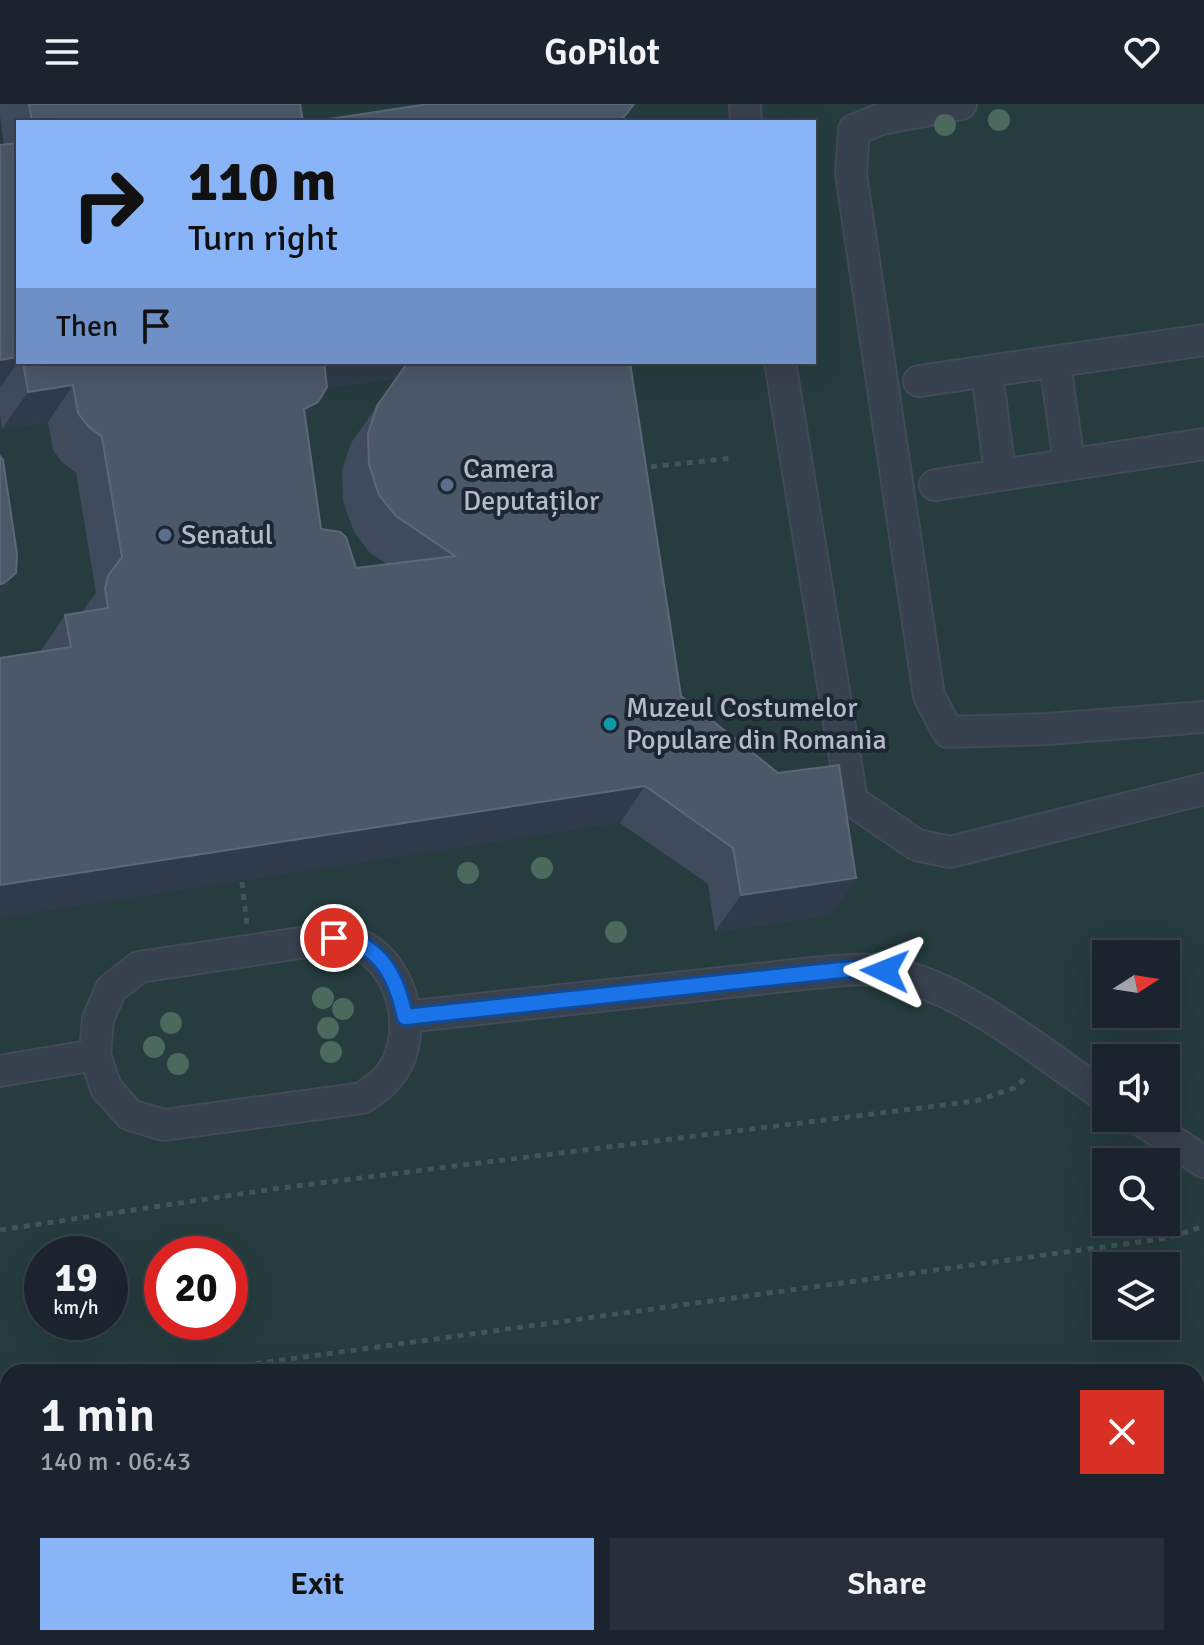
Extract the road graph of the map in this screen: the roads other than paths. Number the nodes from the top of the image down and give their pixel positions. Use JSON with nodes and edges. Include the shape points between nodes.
{"nodes":[{"id":1,"x":961,"y":104,"type":"edge"},
{"id":2,"x":1204,"y":340,"type":"edge"},
{"id":3,"x":1055,"y":363,"type":"junction"},
{"id":4,"x":780,"y":364,"type":"edge"},
{"id":5,"x":987,"y":373,"type":"junction"},
{"id":6,"x":919,"y":381,"type":"dead end"},
{"id":7,"x":1204,"y":444,"type":"edge"},
{"id":8,"x":1069,"y":463,"type":"junction"},
{"id":9,"x":1000,"y":473,"type":"junction"},
{"id":10,"x":935,"y":485,"type":"dead end"},
{"id":11,"x":1204,"y":717,"type":"edge"},
{"id":12,"x":1204,"y":789,"type":"edge"},
{"id":13,"x":405,"y":1017,"type":"junction"},
{"id":14,"x":95,"y":1055,"type":"junction"},
{"id":15,"x":0,"y":1071,"type":"edge"},
{"id":16,"x":1092,"y":1088,"type":"edge"},
{"id":17,"x":1159,"y":1132,"type":"edge"},
{"id":18,"x":1204,"y":1162,"type":"edge"}],
"edges":[{"from":1,"to":11,"type":"lane","via":[[881,119],[854,130],[851,174],[929,696],[948,732]]},
{"from":2,"to":3,"type":"lane"},
{"from":3,"to":5,"type":"lane"},
{"from":3,"to":8,"type":"lane"},
{"from":4,"to":12,"type":"lane","via":[[852,801],[917,845],[950,852]]},
{"from":5,"to":6,"type":"lane"},
{"from":5,"to":9,"type":"lane"},
{"from":7,"to":8,"type":"lane"},
{"from":8,"to":9,"type":"lane"},
{"from":9,"to":10,"type":"lane"},
{"from":13,"to":14,"type":"lane","via":[[402,1051],[388,1078],[363,1098],[164,1125],[130,1115],[106,1088]]},
{"from":13,"to":14,"type":"lane","via":[[389,970],[364,947],[334,938],[139,967],[111,989],[98,1019]]},
{"from":13,"to":16,"type":"lane","via":[[852,969],[885,971],[952,994]]},
{"from":14,"to":15,"type":"lane"},
{"from":17,"to":18,"type":"lane"}]}
